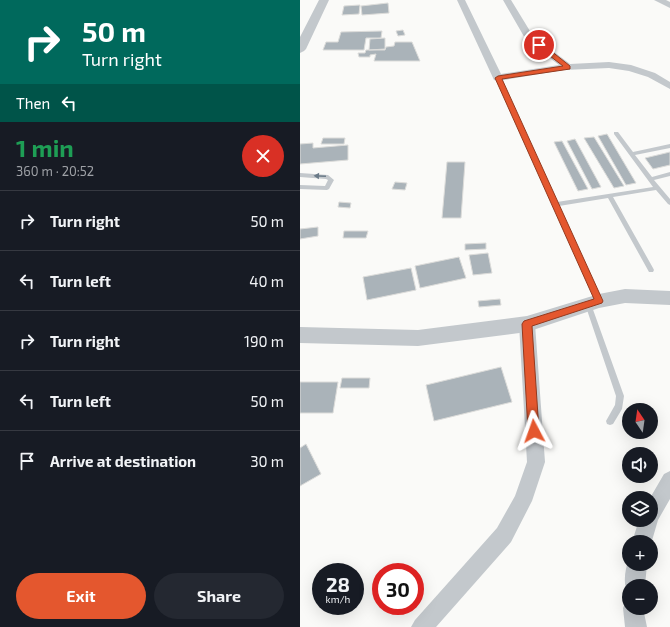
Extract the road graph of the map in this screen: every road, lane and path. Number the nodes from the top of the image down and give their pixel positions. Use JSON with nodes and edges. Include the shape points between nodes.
{"nodes":[{"id":1,"x":324,"y":0,"type":"edge"},
{"id":2,"x":461,"y":0,"type":"edge"},
{"id":3,"x":506,"y":0,"type":"edge"},
{"id":4,"x":300,"y":49,"type":"edge"},
{"id":5,"x":568,"y":67,"type":"junction"},
{"id":6,"x":498,"y":78,"type":"junction"},
{"id":7,"x":670,"y":86,"type":"edge"},
{"id":8,"x":616,"y":133,"type":"dead end"},
{"id":9,"x":670,"y":146,"type":"edge"},
{"id":10,"x":631,"y":154,"type":"junction"},
{"id":11,"x":670,"y":174,"type":"edge"},
{"id":12,"x":300,"y":175,"type":"edge"},
{"id":13,"x":650,"y":179,"type":"junction"},
{"id":14,"x":300,"y":187,"type":"edge"},
{"id":15,"x":657,"y":188,"type":"junction"},
{"id":16,"x":609,"y":195,"type":"junction"},
{"id":17,"x":670,"y":203,"type":"edge"},
{"id":18,"x":555,"y":204,"type":"junction"},
{"id":19,"x":651,"y":270,"type":"dead end"},
{"id":20,"x":670,"y":298,"type":"edge"},
{"id":21,"x":593,"y":302,"type":"junction"},
{"id":22,"x":527,"y":324,"type":"junction"},
{"id":23,"x":300,"y":335,"type":"edge"},
{"id":24,"x":610,"y":421,"type":"dead end"},
{"id":25,"x":670,"y":480,"type":"edge"},
{"id":26,"x":658,"y":502,"type":"edge"},
{"id":27,"x":634,"y":615,"type":"edge"},
{"id":28,"x":422,"y":627,"type":"edge"},
{"id":29,"x":636,"y":627,"type":"edge"}],
"edges":[{"from":1,"to":4,"type":"street"},
{"from":2,"to":6,"type":"street"},
{"from":3,"to":5,"type":"street","via":[[529,38]]},
{"from":5,"to":6,"type":"street"},
{"from":5,"to":7,"type":"street","via":[[628,67],[660,78]]},
{"from":6,"to":18,"type":"lane"},
{"from":8,"to":10,"type":"lane"},
{"from":9,"to":10,"type":"lane"},
{"from":10,"to":13,"type":"lane"},
{"from":11,"to":13,"type":"lane"},
{"from":14,"to":12,"type":"lane","one_way":true,"via":[[327,188],[331,180],[328,177]]},
{"from":13,"to":15,"type":"lane"},
{"from":15,"to":16,"type":"lane"},
{"from":15,"to":17,"type":"lane"},
{"from":16,"to":18,"type":"lane"},
{"from":16,"to":19,"type":"lane"},
{"from":18,"to":21,"type":"lane"},
{"from":20,"to":21,"type":"street","via":[[625,296]]},
{"from":21,"to":22,"type":"street"},
{"from":21,"to":24,"type":"lane","via":[[620,396],[619,406]]},
{"from":22,"to":23,"type":"street","via":[[418,338]]},
{"from":22,"to":28,"type":"street","via":[[536,462],[523,501],[504,535]]},
{"from":25,"to":26,"type":"street"},
{"from":27,"to":29,"type":"street"}]}
